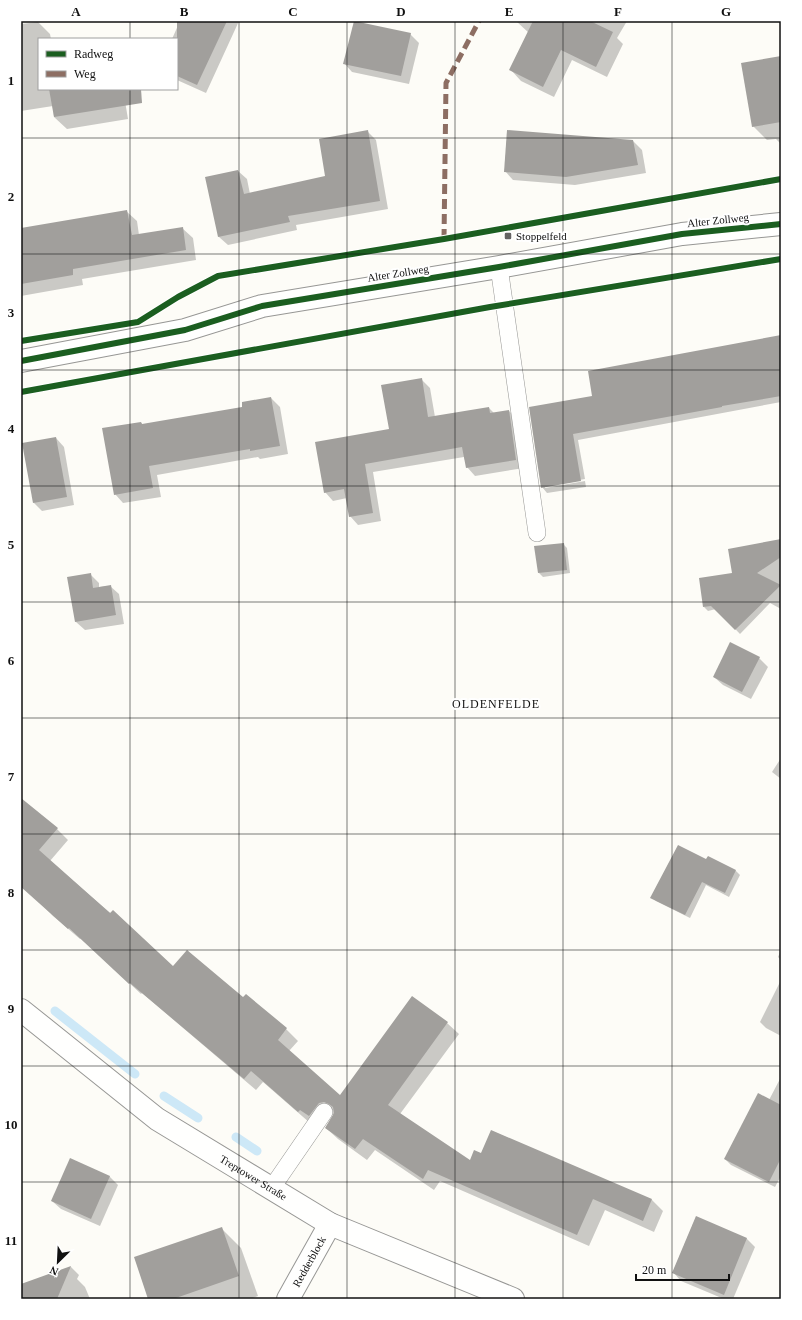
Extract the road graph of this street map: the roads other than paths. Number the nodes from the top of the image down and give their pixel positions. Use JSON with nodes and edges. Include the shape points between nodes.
{"nodes":[{"id":1,"x":781,"y":224,"type":"edge"},
{"id":2,"x":498,"y":267,"type":"junction"},
{"id":3,"x":21,"y":361,"type":"edge"},
{"id":4,"x":537,"y":533,"type":"dead end"},
{"id":5,"x":21,"y":1010,"type":"edge"},
{"id":6,"x":324,"y":1112,"type":"dead end"},
{"id":7,"x":271,"y":1189,"type":"junction"},
{"id":8,"x":330,"y":1224,"type":"junction"},
{"id":9,"x":288,"y":1299,"type":"edge"},
{"id":10,"x":513,"y":1299,"type":"edge"}],
"edges":[{"from":1,"to":2,"type":"street","name":"Alter Zollweg","via":[[682,234]]},
{"from":2,"to":3,"type":"street","name":"Alter Zollweg","via":[[262,306],[185,330]]},
{"from":2,"to":4,"type":"lane"},
{"from":5,"to":7,"type":"street","name":"Treptower Straße","via":[[157,1119]]},
{"from":6,"to":7,"type":"lane"},
{"from":7,"to":8,"type":"street","name":"Treptower Straße"},
{"from":8,"to":9,"type":"street","name":"Redderblock"},
{"from":8,"to":10,"type":"street","name":"Treptower Straße"}]}
